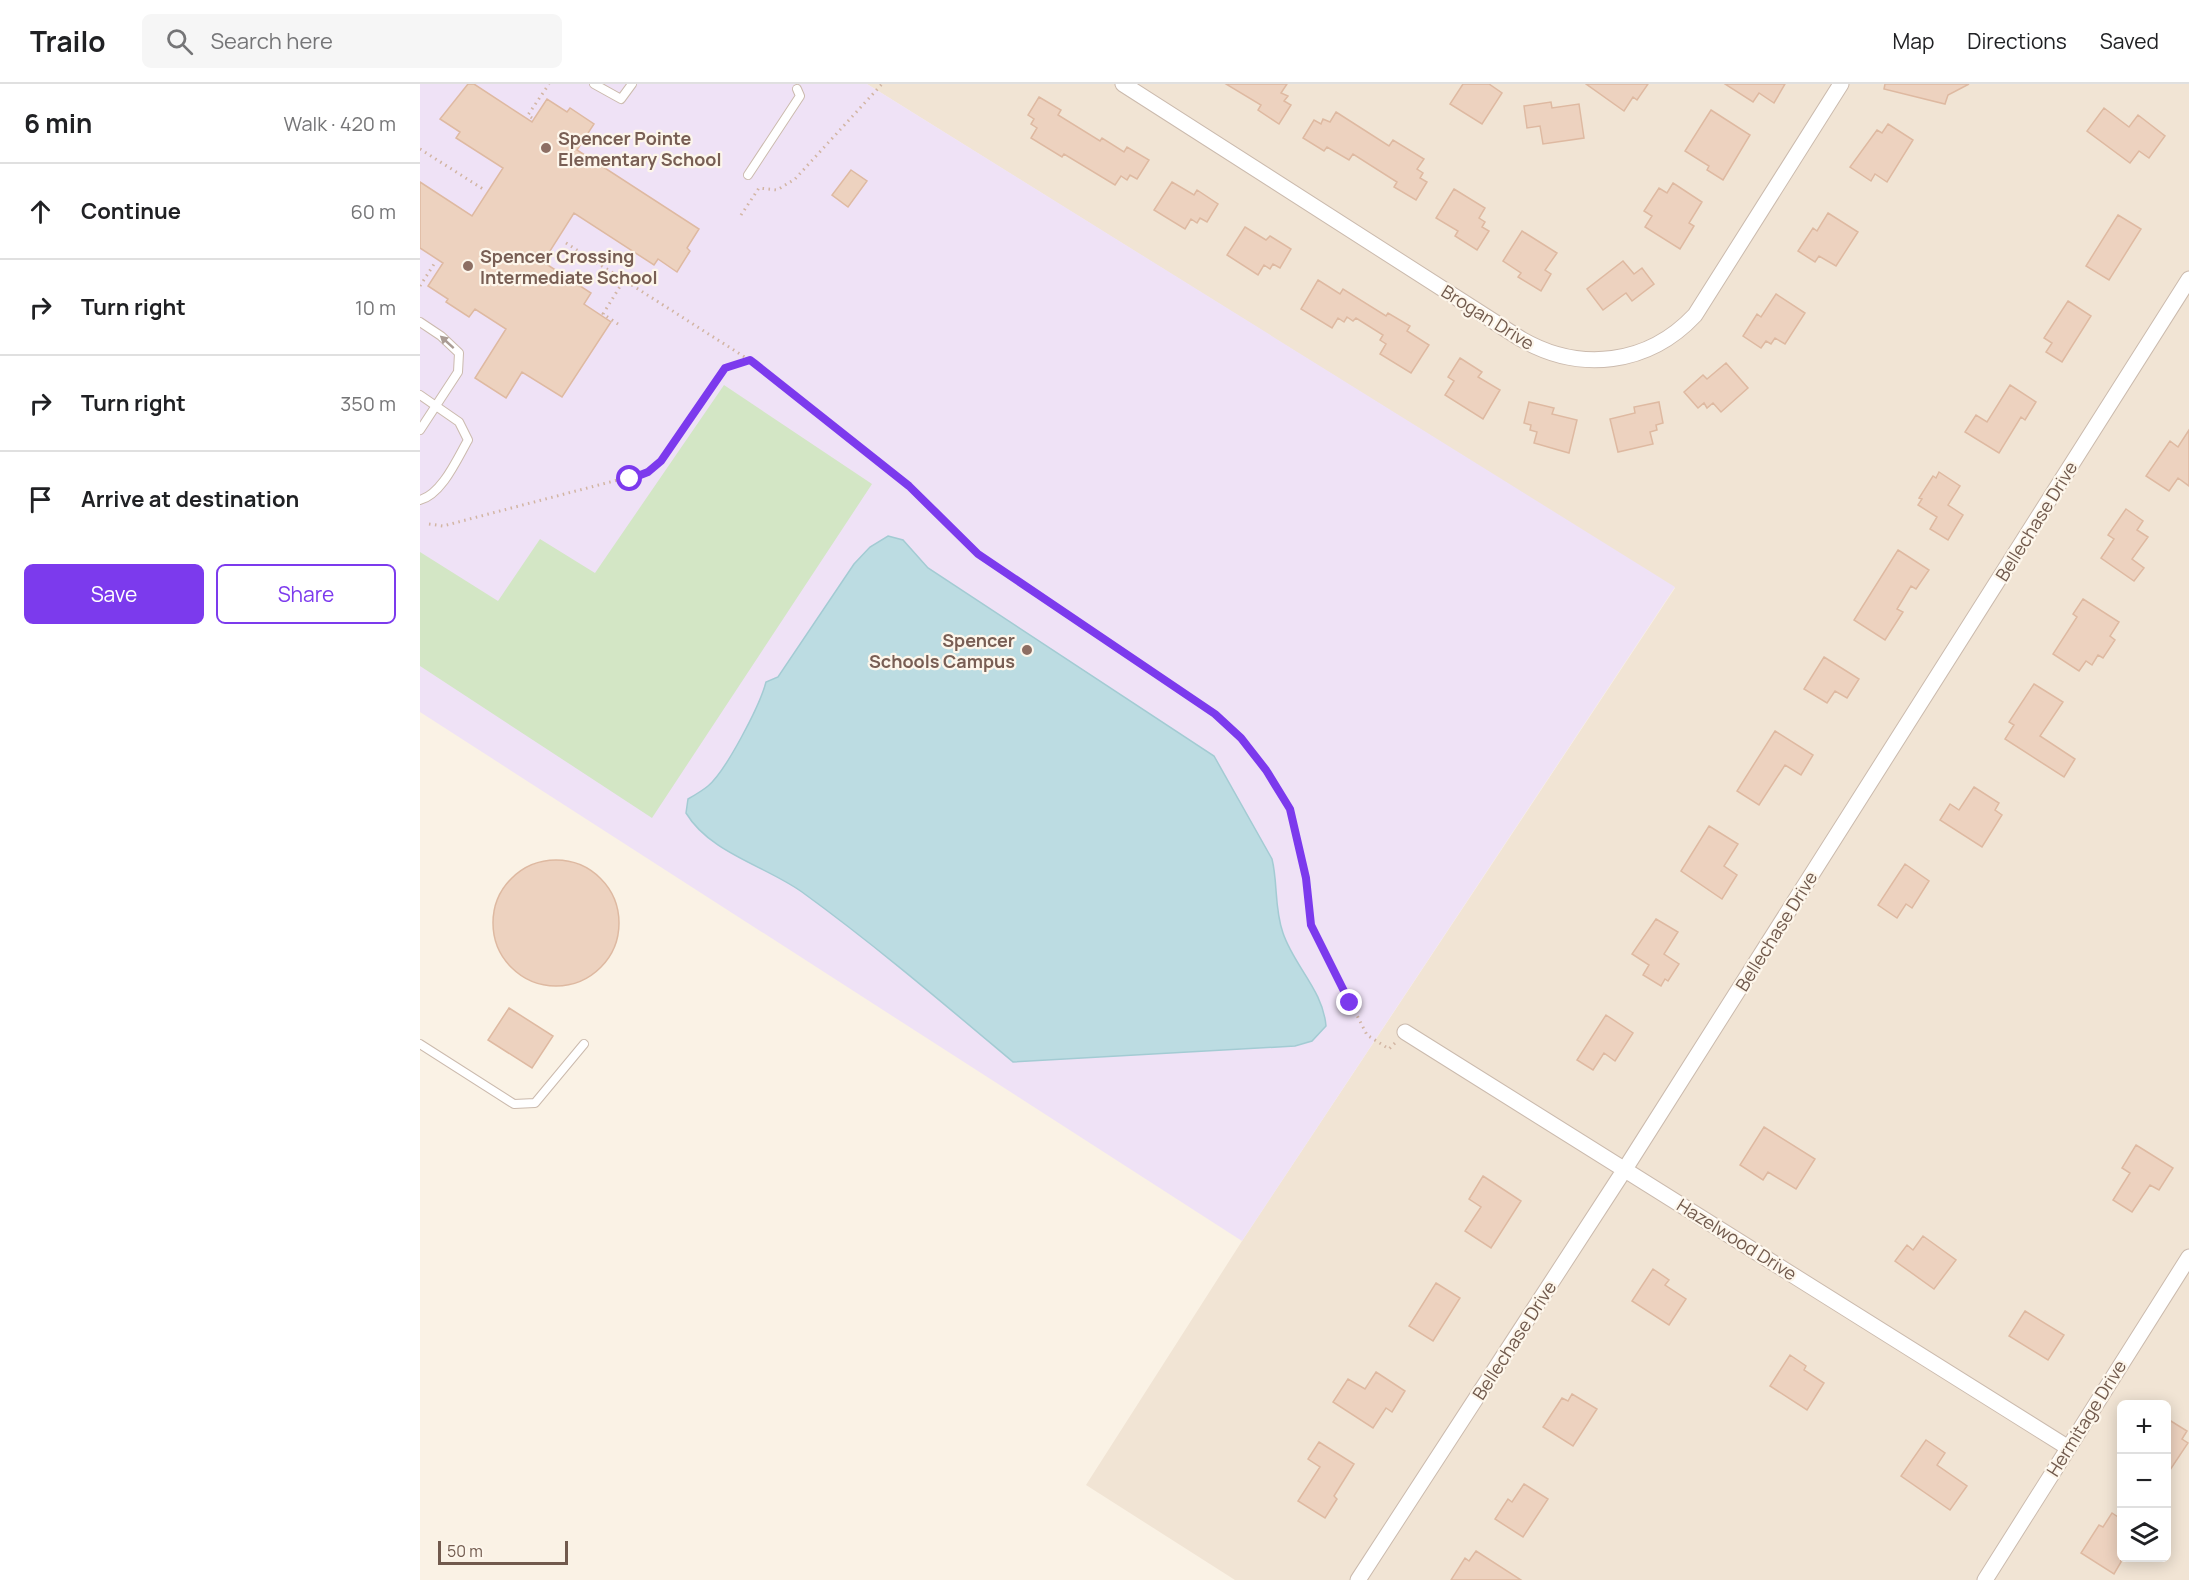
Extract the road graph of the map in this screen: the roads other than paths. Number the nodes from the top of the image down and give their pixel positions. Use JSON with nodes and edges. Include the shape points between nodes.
{"nodes":[{"id":1,"x":594,"y":84,"type":"edge"},
{"id":2,"x":632,"y":84,"type":"edge"},
{"id":3,"x":1122,"y":84,"type":"edge"},
{"id":4,"x":1841,"y":84,"type":"edge"},
{"id":5,"x":797,"y":89,"type":"dead end"},
{"id":6,"x":748,"y":175,"type":"dead end"},
{"id":7,"x":2189,"y":279,"type":"edge"},
{"id":8,"x":420,"y":322,"type":"edge"},
{"id":9,"x":420,"y":395,"type":"edge"},
{"id":10,"x":436,"y":405,"type":"junction"},
{"id":11,"x":420,"y":430,"type":"edge"},
{"id":12,"x":420,"y":500,"type":"edge"},
{"id":13,"x":1406,"y":1032,"type":"road end"},
{"id":14,"x":420,"y":1044,"type":"edge"},
{"id":15,"x":584,"y":1044,"type":"dead end"},
{"id":16,"x":1625,"y":1169,"type":"junction"},
{"id":17,"x":2189,"y":1257,"type":"edge"},
{"id":18,"x":2067,"y":1447,"type":"junction"},
{"id":19,"x":1358,"y":1580,"type":"edge"},
{"id":20,"x":1985,"y":1580,"type":"edge"}],
"edges":[{"from":1,"to":2,"type":"lane","via":[[621,99]]},
{"from":3,"to":4,"type":"street","name":"Brogan Drive","via":[[1521,339],[1551,353],[1591,360],[1642,352],[1672,336],[1695,315]]},
{"from":5,"to":6,"type":"lane","via":[[800,96]]},
{"from":7,"to":16,"type":"street","name":"Bellechase Drive"},
{"from":10,"to":8,"type":"lane","one_way":true,"via":[[458,372],[459,353]]},
{"from":9,"to":10,"type":"lane"},
{"from":10,"to":11,"type":"lane"},
{"from":10,"to":12,"type":"lane","via":[[459,422],[468,440],[429,497]]},
{"from":13,"to":16,"type":"street","name":"Hazelwood Drive"},
{"from":14,"to":15,"type":"lane","via":[[514,1104],[535,1103]]},
{"from":16,"to":18,"type":"street","name":"Hazelwood Drive"},
{"from":16,"to":19,"type":"street","name":"Bellechase Drive"},
{"from":17,"to":18,"type":"street","name":"Hermitage Drive"},
{"from":18,"to":20,"type":"street","name":"Hermitage Drive"}]}
